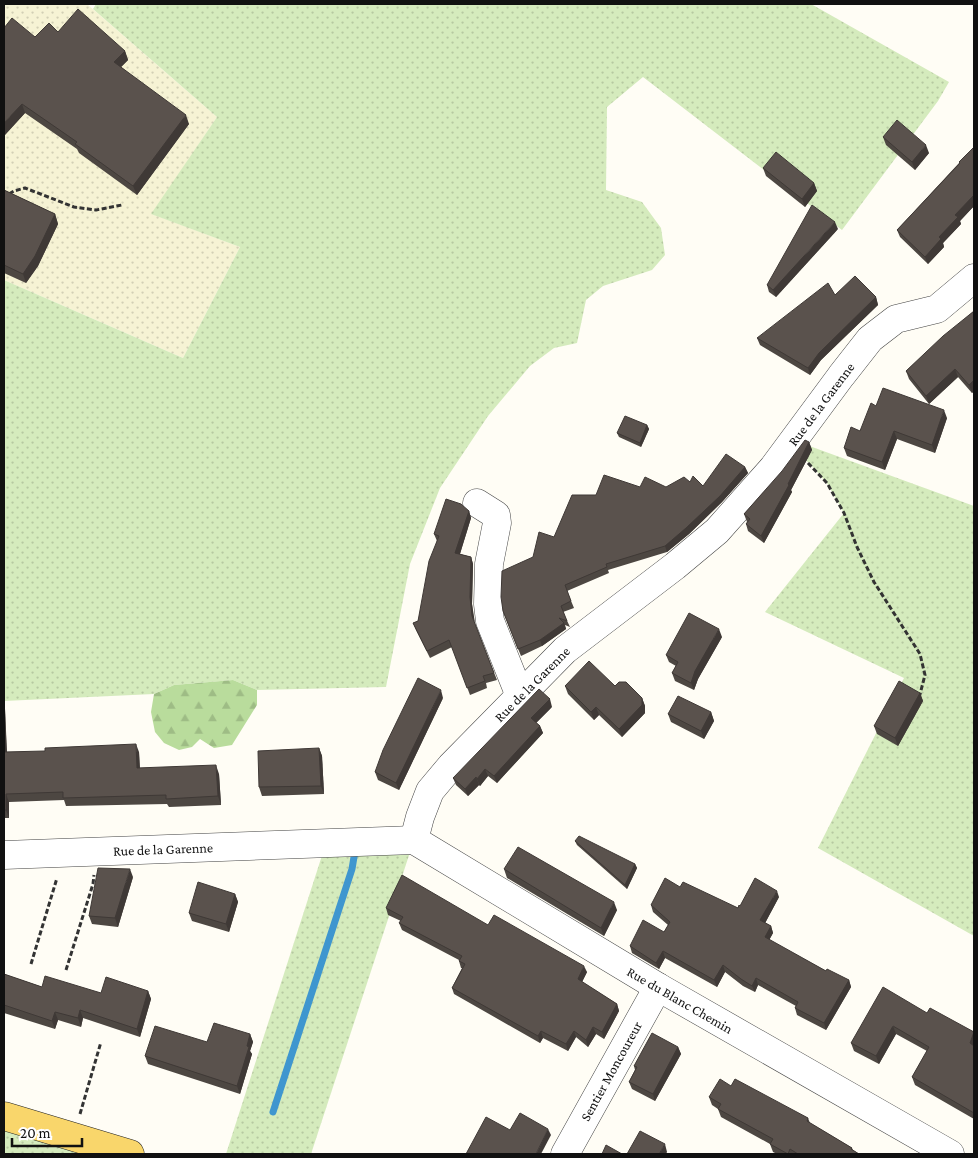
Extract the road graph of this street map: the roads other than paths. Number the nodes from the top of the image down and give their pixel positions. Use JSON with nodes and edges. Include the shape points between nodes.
{"nodes":[{"id":1,"x":974,"y":278,"type":"edge"},
{"id":2,"x":477,"y":503,"type":"dead end"},
{"id":3,"x":520,"y":696,"type":"junction"},
{"id":4,"x":414,"y":840,"type":"junction"},
{"id":5,"x":4,"y":856,"type":"edge"},
{"id":6,"x":658,"y":988,"type":"junction"},
{"id":7,"x":4,"y":1116,"type":"edge"},
{"id":8,"x":130,"y":1154,"type":"edge"},
{"id":9,"x":565,"y":1154,"type":"edge"},
{"id":10,"x":950,"y":1154,"type":"edge"}],
"edges":[{"from":1,"to":3,"type":"street","name":"Rue de la Garenne","via":[[937,308],[896,319],[880,329],[773,468],[717,531],[565,650]]},
{"from":2,"to":3,"type":"street","via":[[496,515],[489,564],[490,622]]},
{"from":3,"to":4,"type":"street","name":"Rue de la Garenne","via":[[430,792]]},
{"from":4,"to":5,"type":"street","name":"Rue de la Garenne"},
{"from":4,"to":6,"type":"street","name":"Rue du Blanc Chemin"},
{"from":6,"to":9,"type":"street","name":"Sentier Moncoureur"},
{"from":6,"to":10,"type":"street","name":"Rue du Blanc Chemin"},
{"from":7,"to":8,"type":"main road"}]}
